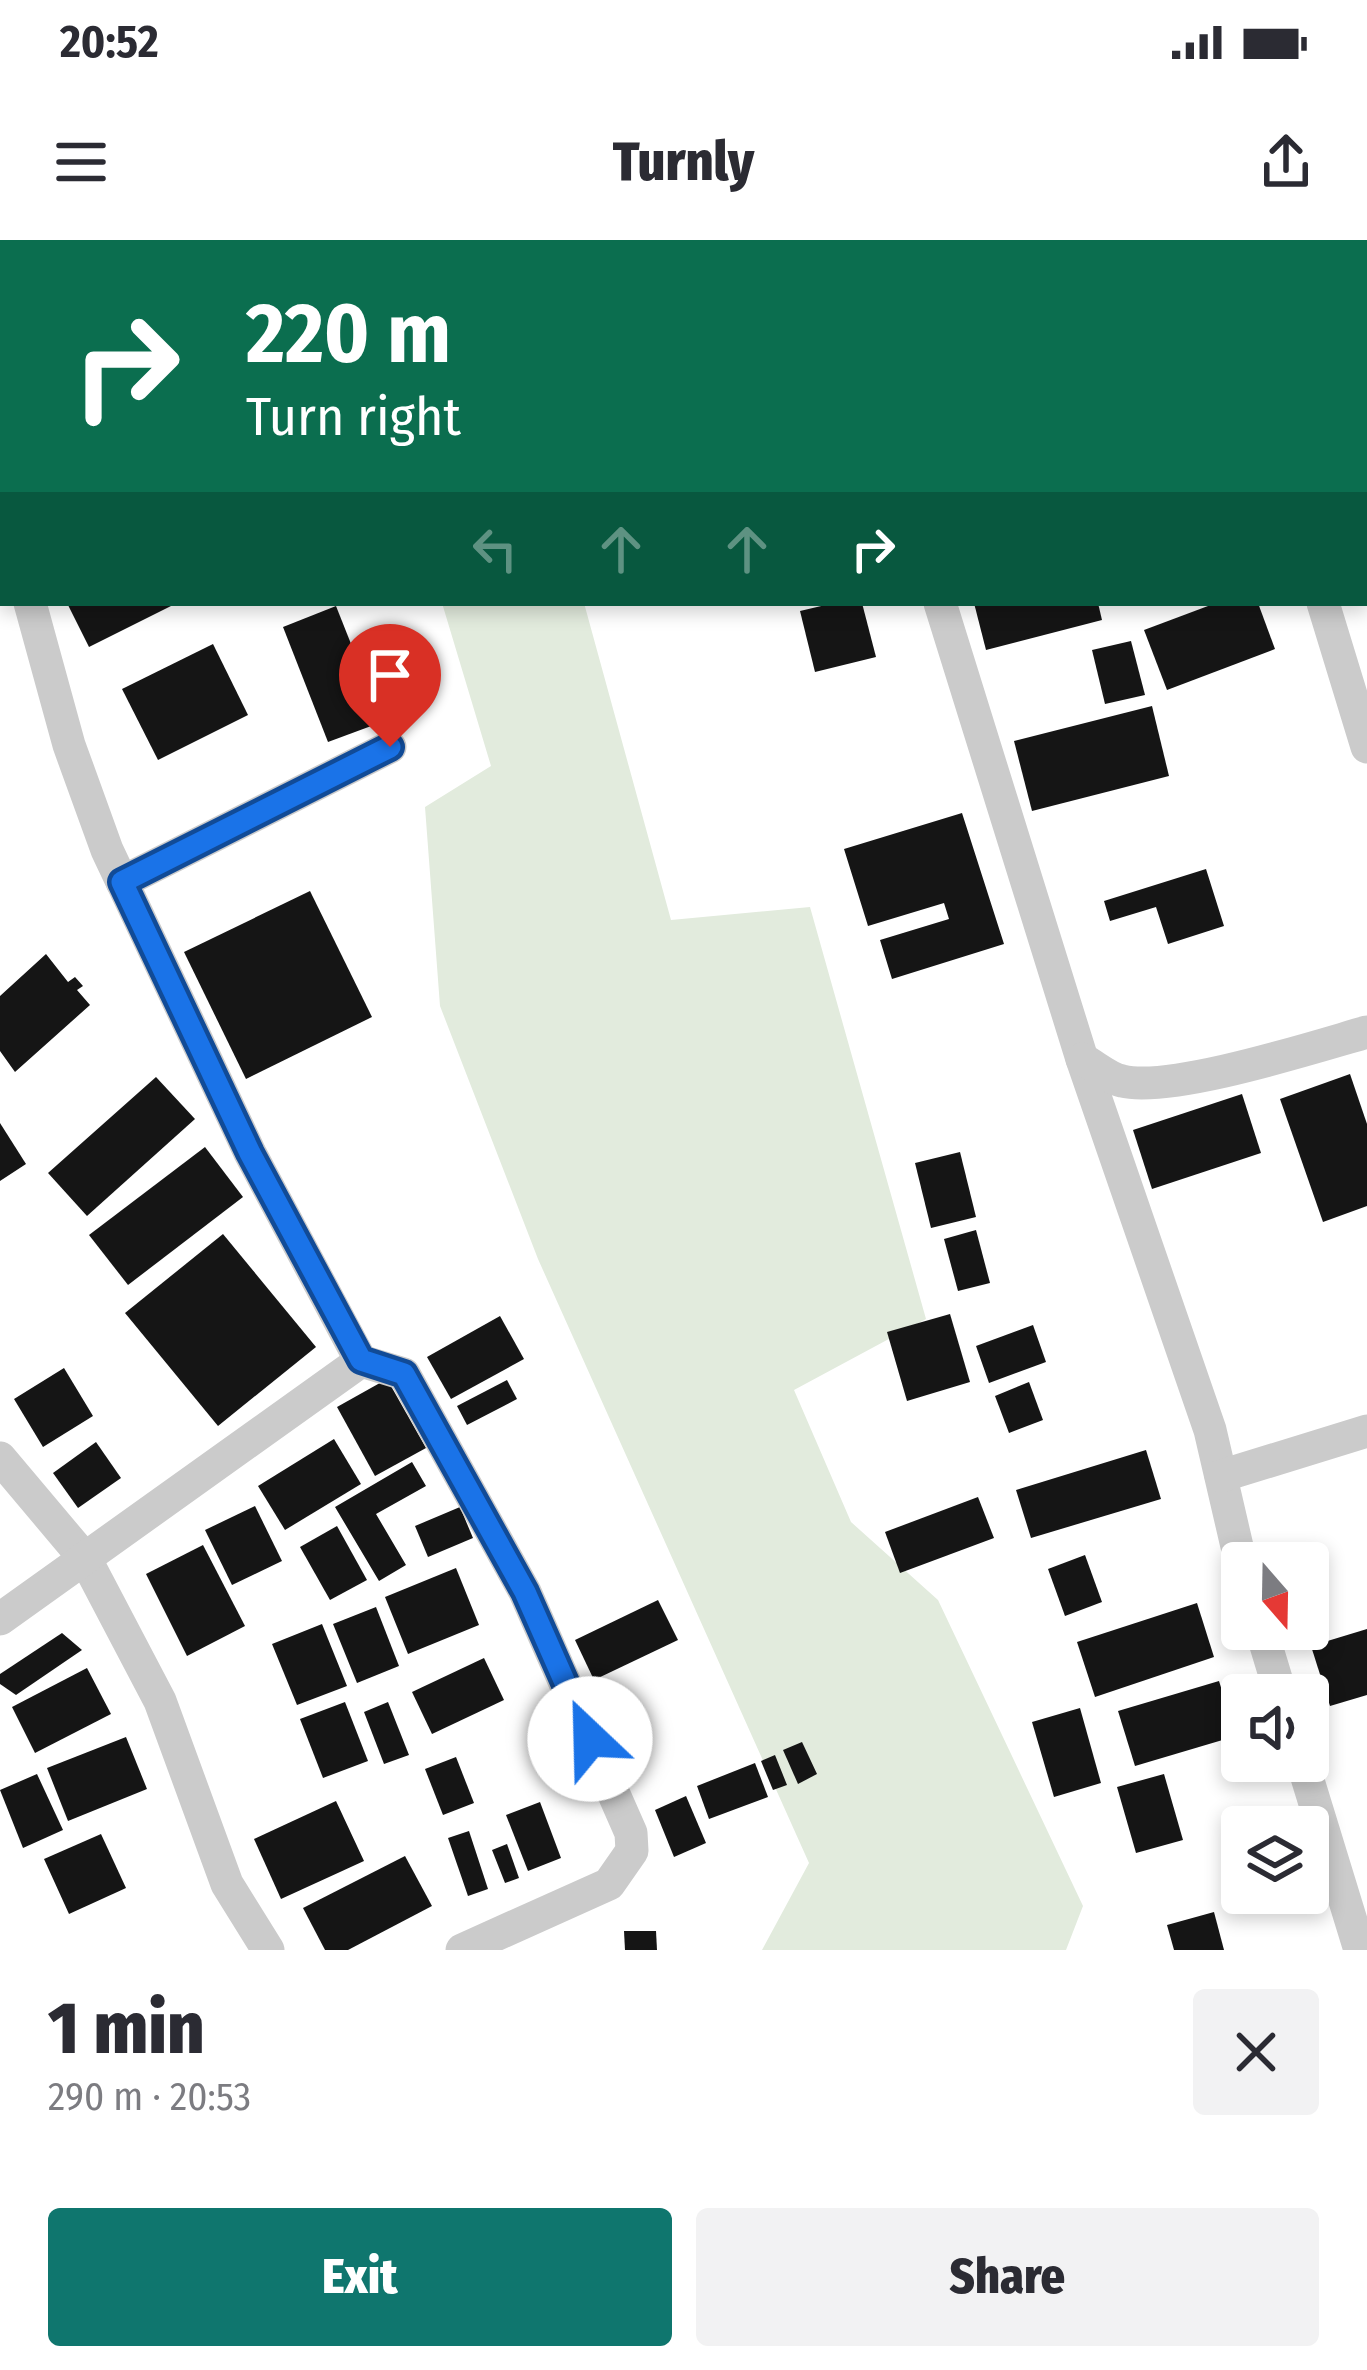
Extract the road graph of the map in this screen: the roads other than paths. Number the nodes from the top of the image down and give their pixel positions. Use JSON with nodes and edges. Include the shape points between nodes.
{"nodes":[{"id":1,"x":31,"y":606,"type":"edge"},
{"id":2,"x":941,"y":606,"type":"edge"},
{"id":3,"x":1324,"y":606,"type":"edge"},
{"id":4,"x":390,"y":747,"type":"dead end"},
{"id":5,"x":1367,"y":747,"type":"edge"},
{"id":6,"x":122,"y":882,"type":"junction"},
{"id":7,"x":1367,"y":1032,"type":"edge"},
{"id":8,"x":1082,"y":1059,"type":"junction"},
{"id":9,"x":361,"y":1360,"type":"junction"},
{"id":10,"x":1367,"y":1431,"type":"edge"},
{"id":11,"x":0,"y":1458,"type":"edge"},
{"id":12,"x":1221,"y":1476,"type":"junction"},
{"id":13,"x":1236,"y":1542,"type":"edge"},
{"id":14,"x":86,"y":1560,"type":"junction"},
{"id":15,"x":0,"y":1619,"type":"edge"},
{"id":16,"x":1308,"y":1782,"type":"edge"},
{"id":17,"x":268,"y":1950,"type":"edge"},
{"id":18,"x":462,"y":1950,"type":"edge"},
{"id":19,"x":1360,"y":1950,"type":"edge"}],
"edges":[{"from":1,"to":6,"type":"street","via":[[70,745]]},
{"from":2,"to":8,"type":"street"},
{"from":3,"to":5,"type":"street"},
{"from":4,"to":6,"type":"street"},
{"from":6,"to":9,"type":"street","via":[[250,1153]]},
{"from":7,"to":8,"type":"street","via":[[1144,1084],[1118,1081]]},
{"from":8,"to":12,"type":"street"},
{"from":9,"to":14,"type":"street"},
{"from":9,"to":18,"type":"street","via":[[404,1374],[525,1592],[632,1833],[632,1851],[609,1884]]},
{"from":10,"to":12,"type":"street"},
{"from":11,"to":14,"type":"street"},
{"from":12,"to":13,"type":"street"},
{"from":14,"to":15,"type":"street"},
{"from":14,"to":17,"type":"street","via":[[160,1701],[227,1884]]},
{"from":16,"to":19,"type":"street"}]}
